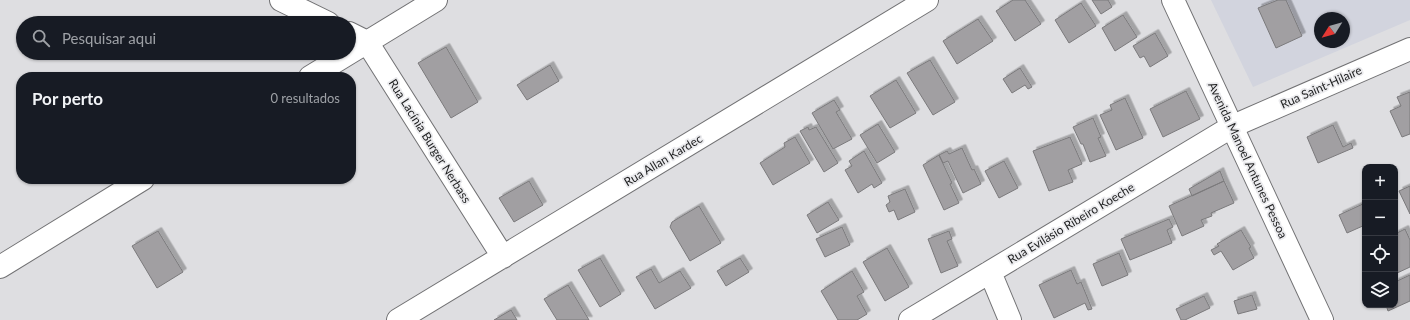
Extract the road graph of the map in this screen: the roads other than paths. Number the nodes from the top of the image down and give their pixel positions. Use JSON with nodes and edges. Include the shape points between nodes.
{"nodes":[{"id":1,"x":281,"y":0,"type":"edge"},
{"id":2,"x":436,"y":0,"type":"edge"},
{"id":3,"x":927,"y":0,"type":"edge"},
{"id":4,"x":1173,"y":0,"type":"edge"},
{"id":5,"x":314,"y":16,"type":"edge"},
{"id":6,"x":358,"y":38,"type":"edge"},
{"id":7,"x":1410,"y":48,"type":"edge"},
{"id":8,"x":331,"y":60,"type":"edge"},
{"id":9,"x":316,"y":72,"type":"edge"},
{"id":10,"x":1233,"y":126,"type":"junction"},
{"id":11,"x":135,"y":184,"type":"edge"},
{"id":12,"x":503,"y":256,"type":"junction"},
{"id":13,"x":0,"y":267,"type":"edge"},
{"id":14,"x":990,"y":272,"type":"junction"},
{"id":15,"x":398,"y":320,"type":"edge"},
{"id":16,"x":910,"y":320,"type":"edge"},
{"id":17,"x":1010,"y":320,"type":"edge"},
{"id":18,"x":1322,"y":320,"type":"edge"}],
"edges":[{"from":1,"to":5,"type":"street"},
{"from":2,"to":6,"type":"street"},
{"from":3,"to":12,"type":"street","name":"Rua Allan Kardec"},
{"from":4,"to":10,"type":"street","name":"Avenida Manoel Antunes Pessoa"},
{"from":6,"to":12,"type":"street","name":"Rua Lacínia Burger Nerbass"},
{"from":7,"to":10,"type":"street","name":"Rua Saint-Hilaire"},
{"from":8,"to":9,"type":"street"},
{"from":10,"to":14,"type":"street","name":"Rua Evilásio Ribeiro Koeche"},
{"from":10,"to":18,"type":"street","name":"Avenida Manoel Antunes Pessoa"},
{"from":11,"to":13,"type":"street"},
{"from":12,"to":15,"type":"street","name":"Rua Allan Kardec"},
{"from":14,"to":16,"type":"street","name":"Rua Evilásio Ribeiro Koeche"},
{"from":14,"to":17,"type":"street"}]}
